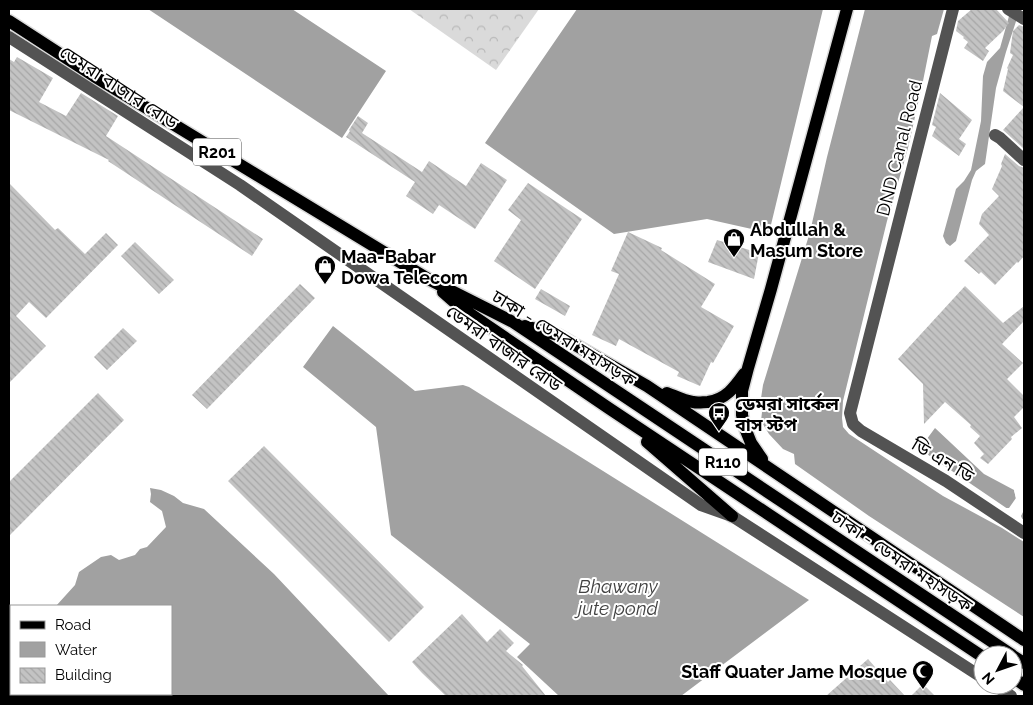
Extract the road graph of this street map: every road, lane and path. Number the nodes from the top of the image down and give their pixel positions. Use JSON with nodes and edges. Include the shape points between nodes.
{"nodes":[{"id":1,"x":847,"y":9,"type":"edge"},
{"id":2,"x":952,"y":9,"type":"edge"},
{"id":3,"x":1008,"y":9,"type":"edge"},
{"id":4,"x":1023,"y":18,"type":"edge"},
{"id":5,"x":9,"y":21,"type":"edge"},
{"id":6,"x":9,"y":37,"type":"edge"},
{"id":7,"x":995,"y":135,"type":"dead end"},
{"id":8,"x":1024,"y":160,"type":"edge"},
{"id":9,"x":428,"y":279,"type":"junction"},
{"id":10,"x":513,"y":322,"type":"junction"},
{"id":11,"x":748,"y":368,"type":"junction"},
{"id":12,"x":648,"y":386,"type":"junction"},
{"id":13,"x":610,"y":410,"type":"junction"},
{"id":14,"x":850,"y":413,"type":"joint"},
{"id":15,"x":767,"y":466,"type":"junction"},
{"id":16,"x":732,"y":516,"type":"junction"},
{"id":17,"x":1024,"y":533,"type":"edge"},
{"id":18,"x":1024,"y":640,"type":"edge"},
{"id":19,"x":998,"y":645,"type":"edge"},
{"id":20,"x":973,"y":650,"type":"edge"},
{"id":21,"x":973,"y":672,"type":"edge"}],
"edges":[{"from":1,"to":11,"type":"main road","number":"R110"},
{"from":2,"to":14,"type":"street","name":"DND Canal Road"},
{"from":3,"to":4,"type":"street"},
{"from":5,"to":9,"type":"main road","number":"R201"},
{"from":6,"to":16,"type":"street","name":"ডেমরা বাজার রোড","via":[[240,186],[701,506]]},
{"from":7,"to":8,"type":"street"},
{"from":9,"to":10,"type":"main road","name":"ঢাকা - ডেমরা মহাসড়ক","number":"R110"},
{"from":9,"to":13,"type":"main road","name":"ঢাকা - ডেমরা মহাসড়ক","number":"R110","via":[[460,307]]},
{"from":10,"to":12,"type":"main road","via":[[558,335]]},
{"from":10,"to":19,"type":"main road","name":"ঢাকা - ডেমরা মহাসড়ক","number":"R110"},
{"from":11,"to":12,"type":"main road","number":"R110","via":[[726,396],[714,401],[692,402]]},
{"from":11,"to":15,"type":"main road","number":"R110","via":[[742,391],[744,428]]},
{"from":12,"to":15,"type":"main road"},
{"from":13,"to":16,"type":"main road"},
{"from":13,"to":20,"type":"main road","name":"ঢাকা - ডেমরা মহাসড়ক","number":"R110"},
{"from":14,"to":17,"type":"street","name":"ডি এন ডি","via":[[853,424],[861,431]]},
{"from":15,"to":18,"type":"main road"},
{"from":16,"to":21,"type":"street","name":"ডেমরা বাজার রোড"}]}
